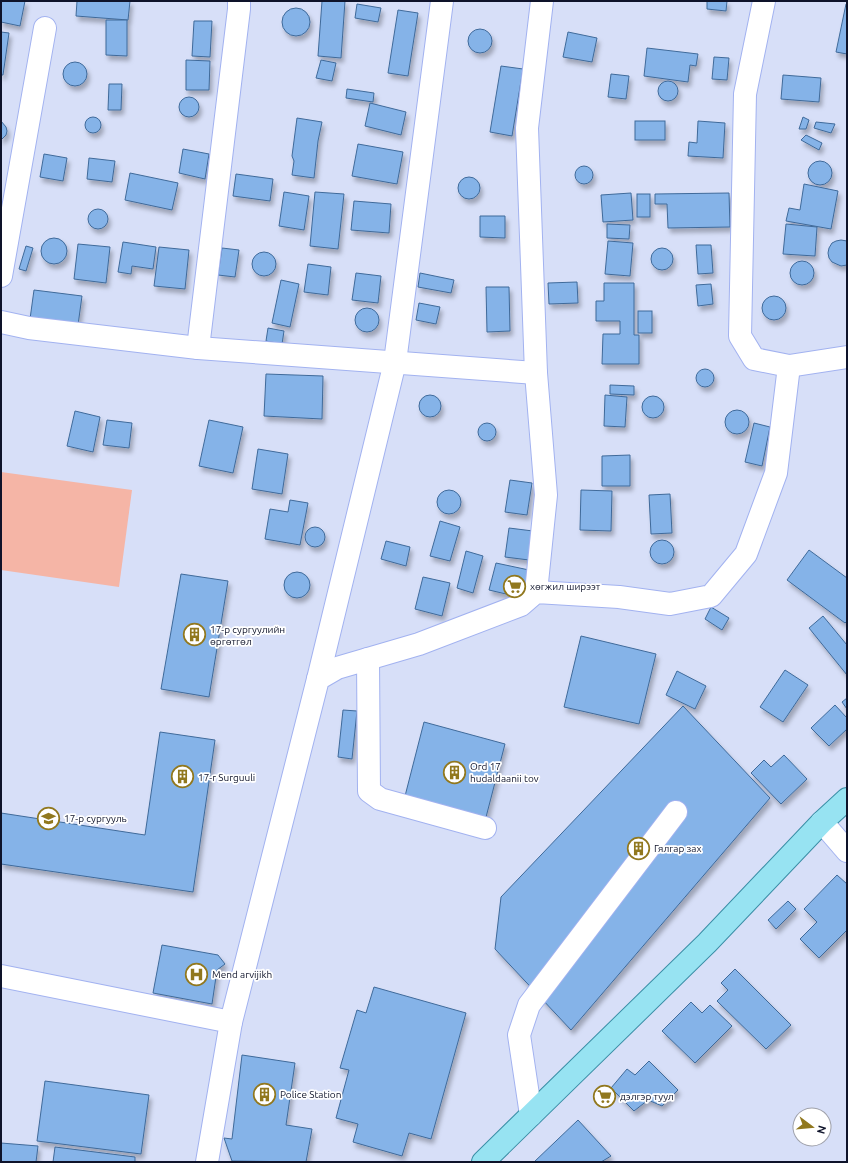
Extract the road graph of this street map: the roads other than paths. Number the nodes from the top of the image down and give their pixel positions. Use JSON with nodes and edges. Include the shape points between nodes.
{"nodes":[{"id":1,"x":239,"y":1,"type":"edge"},
{"id":2,"x":442,"y":1,"type":"edge"},
{"id":3,"x":542,"y":1,"type":"edge"},
{"id":4,"x":764,"y":1,"type":"edge"},
{"id":5,"x":45,"y":28,"type":"dead end"},
{"id":6,"x":1,"y":276,"type":"edge"},
{"id":7,"x":1,"y":322,"type":"edge"},
{"id":8,"x":198,"y":348,"type":"junction"},
{"id":9,"x":847,"y":357,"type":"edge"},
{"id":10,"x":395,"y":362,"type":"junction"},
{"id":11,"x":789,"y":366,"type":"junction"},
{"id":12,"x":536,"y":373,"type":"junction"},
{"id":13,"x":536,"y":592,"type":"junction"},
{"id":14,"x":368,"y":659,"type":"junction"},
{"id":15,"x":318,"y":678,"type":"junction"},
{"id":16,"x":847,"y":799,"type":"edge"},
{"id":17,"x":676,"y":812,"type":"dead end"},
{"id":18,"x":822,"y":822,"type":"junction"},
{"id":19,"x":485,"y":828,"type":"dead end"},
{"id":20,"x":847,"y":851,"type":"edge"},
{"id":21,"x":1,"y":976,"type":"edge"},
{"id":22,"x":231,"y":1022,"type":"junction"},
{"id":23,"x":531,"y":1115,"type":"junction"},
{"id":24,"x":207,"y":1162,"type":"edge"},
{"id":25,"x":483,"y":1162,"type":"edge"}],
"edges":[{"from":1,"to":8,"type":"street"},
{"from":2,"to":10,"type":"street"},
{"from":3,"to":12,"type":"street","via":[[527,128]]},
{"from":4,"to":11,"type":"street","via":[[745,94],[740,336],[754,359]]},
{"from":5,"to":6,"type":"street"},
{"from":7,"to":8,"type":"street","via":[[29,328]]},
{"from":8,"to":10,"type":"street"},
{"from":9,"to":11,"type":"street"},
{"from":10,"to":12,"type":"street"},
{"from":10,"to":15,"type":"street"},
{"from":11,"to":13,"type":"street","via":[[776,473],[746,554],[711,596],[670,604],[619,597]]},
{"from":12,"to":13,"type":"street","via":[[546,495]]},
{"from":13,"to":14,"type":"street","via":[[521,605],[419,644]]},
{"from":14,"to":15,"type":"street","via":[[337,668]]},
{"from":14,"to":19,"type":"street","via":[[369,791],[380,799]]},
{"from":15,"to":22,"type":"street"},
{"from":16,"to":18,"type":"main road"},
{"from":17,"to":23,"type":"street","via":[[529,1005],[519,1035]]},
{"from":18,"to":20,"type":"street"},
{"from":18,"to":23,"type":"main road","via":[[708,943]]},
{"from":21,"to":22,"type":"street"},
{"from":22,"to":24,"type":"street"},
{"from":23,"to":25,"type":"main road"}]}
